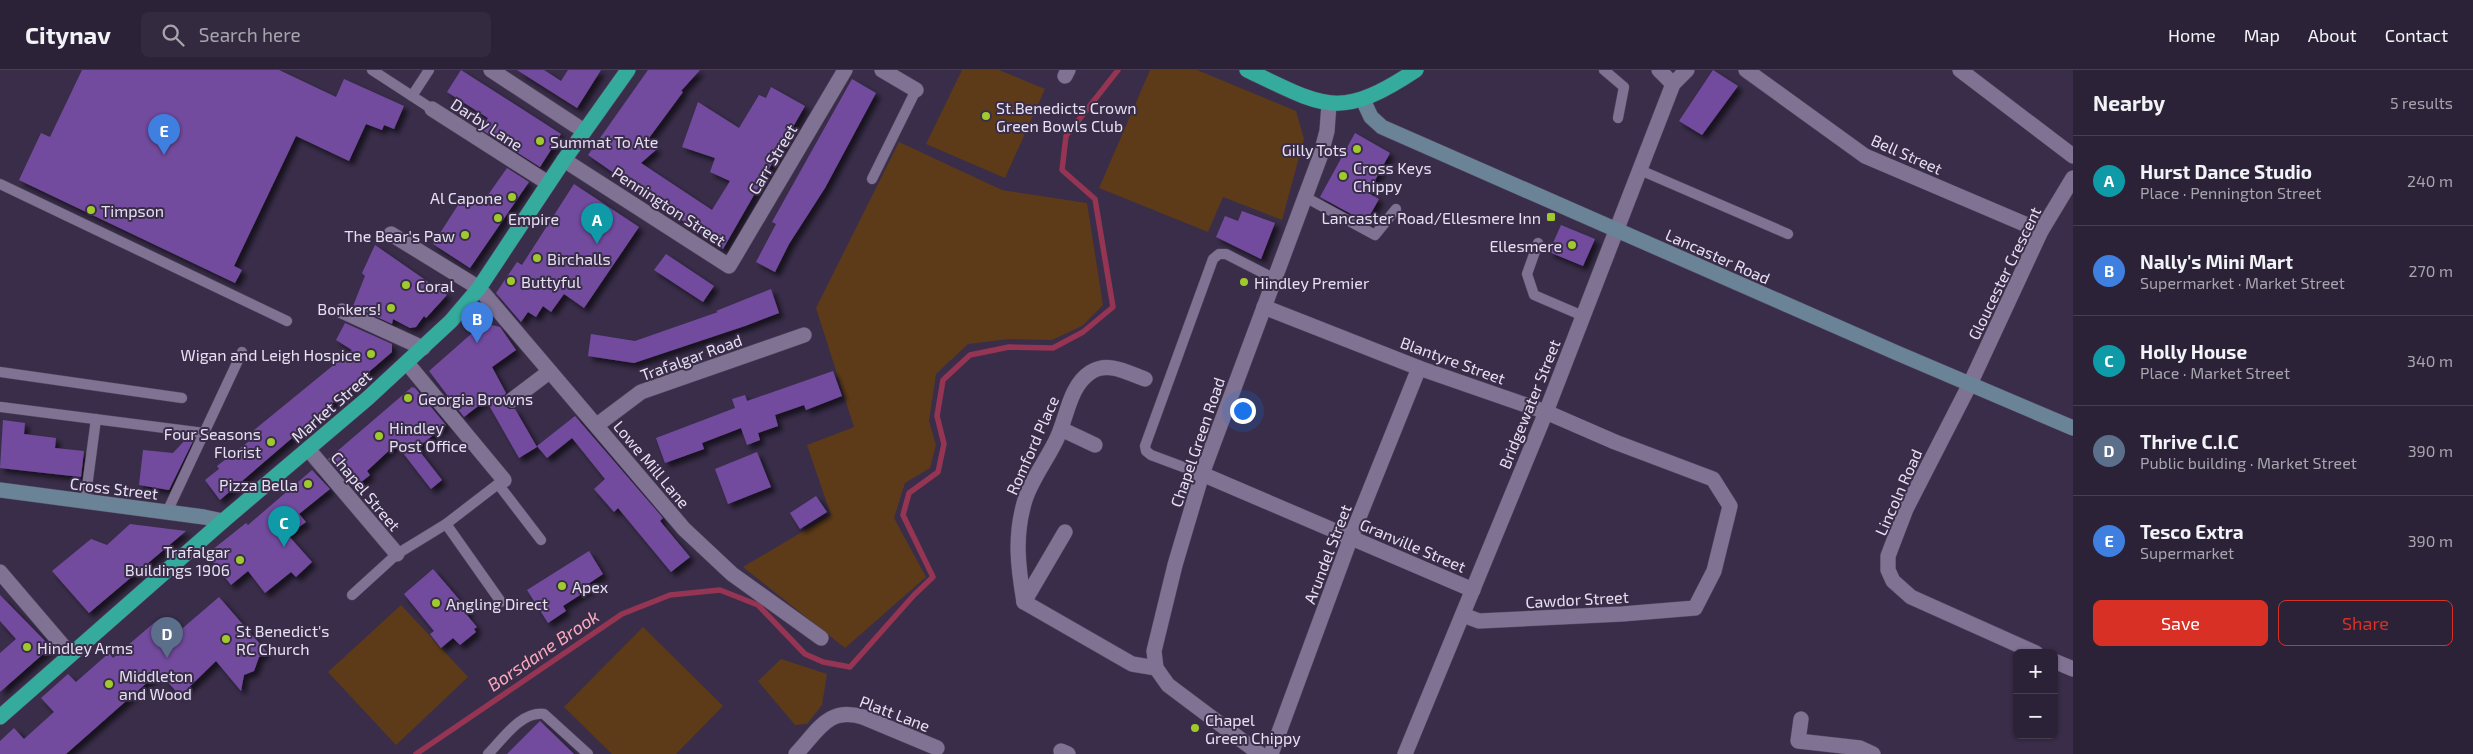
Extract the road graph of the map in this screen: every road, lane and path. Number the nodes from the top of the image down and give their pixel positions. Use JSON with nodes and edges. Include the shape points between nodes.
{"nodes":[{"id":1,"x":429,"y":70,"type":"edge"},
{"id":2,"x":491,"y":70,"type":"edge"},
{"id":3,"x":628,"y":70,"type":"edge"},
{"id":4,"x":845,"y":70,"type":"edge"},
{"id":5,"x":882,"y":70,"type":"edge"},
{"id":6,"x":1247,"y":70,"type":"edge"},
{"id":7,"x":1416,"y":70,"type":"edge"},
{"id":8,"x":1604,"y":70,"type":"edge"},
{"id":9,"x":1659,"y":70,"type":"edge"},
{"id":10,"x":1687,"y":70,"type":"edge"},
{"id":11,"x":1746,"y":70,"type":"edge"},
{"id":12,"x":1960,"y":70,"type":"edge"},
{"id":13,"x":376,"y":71,"type":"edge"},
{"id":14,"x":1272,"y":75,"type":"edge"},
{"id":15,"x":1673,"y":84,"type":"junction"},
{"id":16,"x":916,"y":90,"type":"joint"},
{"id":17,"x":412,"y":96,"type":"junction"},
{"id":18,"x":1363,"y":100,"type":"junction"},
{"id":19,"x":1329,"y":104,"type":"junction"},
{"id":20,"x":432,"y":110,"type":"joint"},
{"id":21,"x":1618,"y":118,"type":"dead end"},
{"id":22,"x":584,"y":131,"type":"junction"},
{"id":23,"x":2073,"y":156,"type":"edge"},
{"id":24,"x":564,"y":160,"type":"junction"},
{"id":25,"x":1640,"y":170,"type":"junction"},
{"id":26,"x":2073,"y":178,"type":"edge"},
{"id":27,"x":872,"y":179,"type":"dead end"},
{"id":28,"x":0,"y":184,"type":"edge"},
{"id":29,"x":548,"y":184,"type":"junction"},
{"id":30,"x":1305,"y":197,"type":"junction"},
{"id":31,"x":1396,"y":209,"type":"dead end"},
{"id":32,"x":1617,"y":230,"type":"junction"},
{"id":33,"x":2041,"y":231,"type":"junction"},
{"id":34,"x":391,"y":234,"type":"dead end"},
{"id":35,"x":1788,"y":234,"type":"dead end"},
{"id":36,"x":1538,"y":243,"type":"dead end"},
{"id":37,"x":729,"y":266,"type":"joint"},
{"id":38,"x":1275,"y":278,"type":"junction"},
{"id":39,"x":479,"y":288,"type":"junction"},
{"id":40,"x":1264,"y":307,"type":"junction"},
{"id":41,"x":342,"y":311,"type":"dead end"},
{"id":42,"x":1583,"y":316,"type":"junction"},
{"id":43,"x":287,"y":321,"type":"dead end"},
{"id":44,"x":804,"y":335,"type":"dead end"},
{"id":45,"x":423,"y":348,"type":"junction"},
{"id":46,"x":242,"y":352,"type":"dead end"},
{"id":47,"x":407,"y":363,"type":"junction"},
{"id":48,"x":1419,"y":368,"type":"junction"},
{"id":49,"x":0,"y":372,"type":"edge"},
{"id":50,"x":549,"y":372,"type":"junction"},
{"id":51,"x":1145,"y":379,"type":"dead end"},
{"id":52,"x":1970,"y":384,"type":"junction"},
{"id":53,"x":182,"y":398,"type":"dead end"},
{"id":54,"x":512,"y":400,"type":"dead end"},
{"id":55,"x":1,"y":407,"type":"edge"},
{"id":56,"x":1546,"y":412,"type":"junction"},
{"id":57,"x":96,"y":419,"type":"junction"},
{"id":58,"x":597,"y":425,"type":"junction"},
{"id":59,"x":2073,"y":428,"type":"edge"},
{"id":60,"x":1061,"y":429,"type":"junction"},
{"id":61,"x":204,"y":433,"type":"junction"},
{"id":62,"x":1095,"y":444,"type":"dead end"},
{"id":63,"x":308,"y":450,"type":"junction"},
{"id":64,"x":1202,"y":474,"type":"junction"},
{"id":65,"x":501,"y":482,"type":"junction"},
{"id":66,"x":0,"y":490,"type":"edge"},
{"id":67,"x":85,"y":502,"type":"junction"},
{"id":68,"x":167,"y":512,"type":"junction"},
{"id":69,"x":223,"y":521,"type":"junction"},
{"id":70,"x":446,"y":524,"type":"junction"},
{"id":71,"x":1065,"y":532,"type":"dead end"},
{"id":72,"x":1351,"y":537,"type":"junction"},
{"id":73,"x":541,"y":540,"type":"dead end"},
{"id":74,"x":397,"y":554,"type":"junction"},
{"id":75,"x":0,"y":572,"type":"edge"},
{"id":76,"x":1473,"y":590,"type":"junction"},
{"id":77,"x":352,"y":596,"type":"dead end"},
{"id":78,"x":501,"y":602,"type":"dead end"},
{"id":79,"x":1024,"y":602,"type":"junction"},
{"id":80,"x":1694,"y":608,"type":"joint"},
{"id":81,"x":1463,"y":615,"type":"junction"},
{"id":82,"x":821,"y":638,"type":"dead end"},
{"id":83,"x":2027,"y":649,"type":"edge"},
{"id":84,"x":70,"y":654,"type":"junction"},
{"id":85,"x":2058,"y":663,"type":"edge"},
{"id":86,"x":1156,"y":668,"type":"junction"},
{"id":87,"x":2073,"y":669,"type":"edge"},
{"id":88,"x":0,"y":717,"type":"edge"},
{"id":89,"x":1801,"y":719,"type":"dead end"},
{"id":90,"x":937,"y":748,"type":"dead end"},
{"id":91,"x":1240,"y":748,"type":"edge"},
{"id":92,"x":488,"y":754,"type":"edge"},
{"id":93,"x":588,"y":754,"type":"edge"},
{"id":94,"x":796,"y":754,"type":"edge"},
{"id":95,"x":1260,"y":754,"type":"edge"},
{"id":96,"x":1271,"y":754,"type":"edge"},
{"id":97,"x":1405,"y":754,"type":"edge"},
{"id":98,"x":1873,"y":754,"type":"edge"}],
"edges":[{"from":1,"to":17,"type":"lane"},
{"from":2,"to":22,"type":"street"},
{"from":3,"to":22,"type":"highway","name":"Market Street"},
{"from":4,"to":37,"type":"street","name":"Carr Street"},
{"from":5,"to":16,"type":"street"},
{"from":6,"to":14,"type":"highway"},
{"from":7,"to":18,"type":"highway"},
{"from":8,"to":21,"type":"lane","via":[[1624,87]]},
{"from":9,"to":15,"type":"street"},
{"from":10,"to":15,"type":"street","name":"Bridgewater Street"},
{"from":11,"to":33,"type":"street","name":"Bell Street","via":[[1865,156]]},
{"from":12,"to":23,"type":"street"},
{"from":13,"to":17,"type":"lane"},
{"from":14,"to":19,"type":"highway","via":[[1302,96]]},
{"from":15,"to":25,"type":"street","name":"Bridgewater Street"},
{"from":16,"to":27,"type":"lane"},
{"from":17,"to":20,"type":"lane"},
{"from":18,"to":19,"type":"highway"},
{"from":18,"to":32,"type":"street","name":"Lancaster Road","via":[[1372,118],[1382,127]]},
{"from":19,"to":30,"type":"street","name":"Chapel Green Road","via":[[1327,131]]},
{"from":20,"to":29,"type":"street","name":"Darby Lane"},
{"from":22,"to":24,"type":"highway","name":"Market Street"},
{"from":24,"to":29,"type":"highway","name":"Market Street"},
{"from":24,"to":37,"type":"street","name":"Pennington Street"},
{"from":25,"to":32,"type":"street","name":"Bridgewater Street"},
{"from":25,"to":35,"type":"lane"},
{"from":26,"to":33,"type":"street","name":"Gloucester Crescent"},
{"from":28,"to":43,"type":"lane"},
{"from":29,"to":39,"type":"highway","name":"Market Street"},
{"from":30,"to":31,"type":"lane","via":[[1375,235]]},
{"from":30,"to":38,"type":"street","name":"Chapel Green Road"},
{"from":32,"to":42,"type":"street","name":"Bridgewater Street"},
{"from":32,"to":52,"type":"street","name":"Lancaster Road"},
{"from":33,"to":52,"type":"street","name":"Gloucester Crescent"},
{"from":34,"to":39,"type":"street","name":"Lowe Mill Lane"},
{"from":36,"to":42,"type":"lane","via":[[1527,274],[1534,295]]},
{"from":38,"to":40,"type":"street","name":"Chapel Green Road"},
{"from":38,"to":64,"type":"lane","via":[[1226,254],[1219,254],[1213,259],[1145,446],[1151,455]]},
{"from":39,"to":45,"type":"highway","name":"Market Street"},
{"from":39,"to":50,"type":"street","name":"Lowe Mill Lane"},
{"from":40,"to":48,"type":"street","name":"Blantyre Street"},
{"from":40,"to":64,"type":"street","name":"Chapel Green Road"},
{"from":41,"to":45,"type":"street"},
{"from":42,"to":56,"type":"street","name":"Bridgewater Street"},
{"from":44,"to":58,"type":"street","name":"Trafalgar Road","via":[[642,392]]},
{"from":45,"to":47,"type":"highway","name":"Market Street"},
{"from":46,"to":61,"type":"lane"},
{"from":47,"to":63,"type":"highway","name":"Market Street"},
{"from":47,"to":65,"type":"street"},
{"from":48,"to":56,"type":"street","name":"Blantyre Street"},
{"from":48,"to":72,"type":"street","name":"Arundel Street"},
{"from":49,"to":53,"type":"lane"},
{"from":50,"to":54,"type":"street"},
{"from":50,"to":58,"type":"street","name":"Lowe Mill Lane"},
{"from":51,"to":60,"type":"street","name":"Romford Place","via":[[1108,366],[1090,372],[1077,388]]},
{"from":52,"to":59,"type":"street","name":"Lancaster Road"},
{"from":52,"to":83,"type":"street","name":"Lincoln Road","via":[[1906,509],[1888,556],[1888,570],[1901,590],[1911,597]]},
{"from":55,"to":57,"type":"lane"},
{"from":56,"to":76,"type":"street","name":"Bridgewater Street"},
{"from":56,"to":80,"type":"street","name":"Blantyre Street","via":[[1713,479],[1730,506],[1714,571]]},
{"from":57,"to":61,"type":"lane"},
{"from":57,"to":67,"type":"lane"},
{"from":58,"to":82,"type":"street","name":"Lowe Mill Lane","via":[[684,529],[732,574]]},
{"from":60,"to":62,"type":"street"},
{"from":60,"to":79,"type":"street","name":"Romford Place","via":[[1025,500],[1017,562]]},
{"from":61,"to":68,"type":"lane"},
{"from":63,"to":69,"type":"highway","name":"Market Street"},
{"from":63,"to":74,"type":"street","name":"Chapel Street"},
{"from":64,"to":72,"type":"street","name":"Granville Street"},
{"from":64,"to":86,"type":"street","name":"Chapel Green Road","via":[[1166,598],[1154,652]]},
{"from":65,"to":70,"type":"lane"},
{"from":65,"to":73,"type":"lane"},
{"from":66,"to":67,"type":"street","name":"Cross Street"},
{"from":67,"to":68,"type":"street","name":"Cross Street"},
{"from":68,"to":69,"type":"street","name":"Cross Street"},
{"from":69,"to":84,"type":"highway","name":"Market Street"},
{"from":70,"to":74,"type":"lane"},
{"from":70,"to":78,"type":"lane"},
{"from":71,"to":79,"type":"street"},
{"from":72,"to":76,"type":"street","name":"Granville Street"},
{"from":72,"to":96,"type":"street","name":"Arundel Street"},
{"from":74,"to":77,"type":"lane"},
{"from":75,"to":84,"type":"street"},
{"from":76,"to":81,"type":"street","name":"Bridgewater Street"},
{"from":79,"to":86,"type":"street","via":[[1132,664]]},
{"from":80,"to":81,"type":"street","name":"Cawdor Street","via":[[1479,621]]},
{"from":81,"to":97,"type":"street","name":"Bridgewater Street"},
{"from":84,"to":88,"type":"highway","name":"Market Street"},
{"from":85,"to":87,"type":"street"},
{"from":86,"to":91,"type":"street","via":[[1168,685]]},
{"from":89,"to":98,"type":"street","via":[[1798,741],[1860,748]]},
{"from":90,"to":94,"type":"street","name":"Platt Lane","via":[[863,717],[839,713],[829,718]]},
{"from":91,"to":95,"type":"street"},
{"from":92,"to":93,"type":"lane","via":[[521,721],[534,713],[544,714]]}]}
